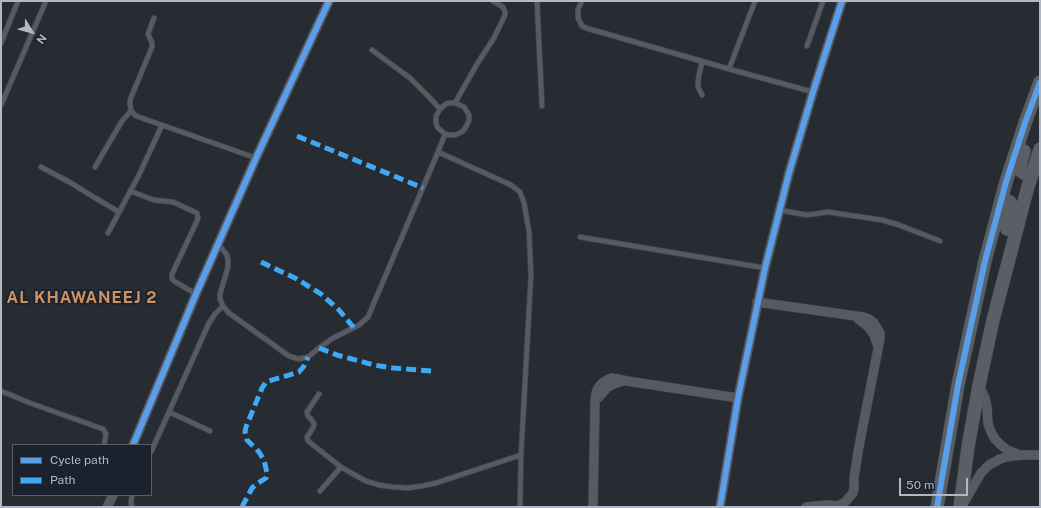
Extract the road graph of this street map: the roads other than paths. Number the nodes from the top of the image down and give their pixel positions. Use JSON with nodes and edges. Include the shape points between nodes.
{"nodes":[{"id":1,"x":18,"y":1,"type":"edge"},
{"id":2,"x":46,"y":1,"type":"edge"},
{"id":3,"x":329,"y":1,"type":"edge"},
{"id":4,"x":494,"y":1,"type":"edge"},
{"id":5,"x":537,"y":1,"type":"edge"},
{"id":6,"x":582,"y":1,"type":"edge"},
{"id":7,"x":755,"y":1,"type":"edge"},
{"id":8,"x":823,"y":1,"type":"edge"},
{"id":9,"x":842,"y":1,"type":"edge"},
{"id":10,"x":154,"y":18,"type":"dead end"},
{"id":11,"x":1,"y":43,"type":"edge"},
{"id":12,"x":807,"y":46,"type":"dead end"},
{"id":13,"x":372,"y":50,"type":"dead end"},
{"id":14,"x":702,"y":62,"type":"junction"},
{"id":15,"x":729,"y":69,"type":"junction"},
{"id":16,"x":1040,"y":82,"type":"edge"},
{"id":17,"x":813,"y":92,"type":"junction"},
{"id":18,"x":702,"y":95,"type":"dead end"},
{"id":19,"x":455,"y":103,"type":"junction"},
{"id":20,"x":1,"y":104,"type":"edge"},
{"id":21,"x":542,"y":106,"type":"dead end"},
{"id":22,"x":440,"y":108,"type":"junction"},
{"id":23,"x":131,"y":111,"type":"junction"},
{"id":24,"x":1025,"y":123,"type":"junction"},
{"id":25,"x":162,"y":125,"type":"junction"},
{"id":26,"x":445,"y":134,"type":"junction"},
{"id":27,"x":1040,"y":149,"type":"edge"},
{"id":28,"x":438,"y":152,"type":"junction"},
{"id":29,"x":256,"y":158,"type":"junction"},
{"id":30,"x":41,"y":167,"type":"dead end"},
{"id":31,"x":95,"y":167,"type":"dead end"},
{"id":32,"x":1033,"y":172,"type":"junction"},
{"id":33,"x":130,"y":191,"type":"junction"},
{"id":34,"x":1001,"y":200,"type":"junction"},
{"id":35,"x":779,"y":210,"type":"junction"},
{"id":36,"x":119,"y":212,"type":"junction"},
{"id":37,"x":108,"y":233,"type":"dead end"},
{"id":38,"x":580,"y":237,"type":"dead end"},
{"id":39,"x":940,"y":241,"type":"dead end"},
{"id":40,"x":218,"y":244,"type":"junction"},
{"id":41,"x":1010,"y":255,"type":"junction"},
{"id":42,"x":764,"y":268,"type":"junction"},
{"id":43,"x":196,"y":294,"type":"junction"},
{"id":44,"x":757,"y":302,"type":"junction"},
{"id":45,"x":223,"y":306,"type":"junction"},
{"id":46,"x":979,"y":385,"type":"junction"},
{"id":47,"x":1,"y":391,"type":"edge"},
{"id":48,"x":319,"y":394,"type":"dead end"},
{"id":49,"x":738,"y":398,"type":"junction"},
{"id":50,"x":169,"y":412,"type":"junction"},
{"id":51,"x":210,"y":431,"type":"dead end"},
{"id":52,"x":104,"y":444,"type":"edge"},
{"id":53,"x":133,"y":444,"type":"edge"},
{"id":54,"x":152,"y":450,"type":"edge"},
{"id":55,"x":521,"y":455,"type":"junction"},
{"id":56,"x":1023,"y":455,"type":"junction"},
{"id":57,"x":1040,"y":455,"type":"edge"},
{"id":58,"x":341,"y":467,"type":"junction"},
{"id":59,"x":320,"y":491,"type":"dead end"},
{"id":60,"x":112,"y":496,"type":"edge"},
{"id":61,"x":132,"y":496,"type":"edge"},
{"id":62,"x":108,"y":507,"type":"edge"},
{"id":63,"x":132,"y":507,"type":"edge"},
{"id":64,"x":520,"y":507,"type":"edge"},
{"id":65,"x":593,"y":507,"type":"edge"},
{"id":66,"x":720,"y":507,"type":"edge"},
{"id":67,"x":806,"y":507,"type":"edge"},
{"id":68,"x":937,"y":507,"type":"edge"},
{"id":69,"x":960,"y":507,"type":"edge"}],
"edges":[{"from":1,"to":11,"type":"lane"},
{"from":2,"to":20,"type":"lane"},
{"from":3,"to":29,"type":"street"},
{"from":4,"to":19,"type":"lane","via":[[503,7],[505,15]]},
{"from":5,"to":21,"type":"lane"},
{"from":6,"to":14,"type":"lane","via":[[578,9],[578,18],[582,26]]},
{"from":7,"to":15,"type":"lane"},
{"from":8,"to":12,"type":"lane"},
{"from":9,"to":17,"type":"street"},
{"from":10,"to":23,"type":"lane","via":[[148,34],[152,47],[130,100]]},
{"from":13,"to":22,"type":"lane","via":[[410,78]]},
{"from":14,"to":15,"type":"lane"},
{"from":14,"to":18,"type":"lane","via":[[698,87]]},
{"from":15,"to":17,"type":"lane"},
{"from":16,"to":24,"type":"street"},
{"from":17,"to":35,"type":"street"},
{"from":19,"to":22,"type":"lane"},
{"from":19,"to":26,"type":"lane","via":[[464,107],[469,120],[460,133]]},
{"from":22,"to":26,"type":"lane","via":[[436,124]]},
{"from":23,"to":25,"type":"lane","via":[[136,116]]},
{"from":23,"to":31,"type":"lane","via":[[122,121]]},
{"from":24,"to":32,"type":"street","via":[[1028,134],[1020,168],[1025,174]]},
{"from":24,"to":34,"type":"street"},
{"from":25,"to":29,"type":"lane"},
{"from":25,"to":33,"type":"lane"},
{"from":26,"to":28,"type":"lane"},
{"from":27,"to":32,"type":"street"},
{"from":28,"to":45,"type":"lane","via":[[364,322],[333,338],[308,357],[298,359],[289,356]]},
{"from":28,"to":55,"type":"lane","via":[[511,185],[520,192],[524,203],[529,231],[531,275]]},
{"from":29,"to":40,"type":"street"},
{"from":30,"to":36,"type":"lane"},
{"from":32,"to":41,"type":"street"},
{"from":33,"to":36,"type":"lane"},
{"from":33,"to":43,"type":"lane","via":[[154,200],[173,202],[197,213],[197,221],[172,274],[174,281]]},
{"from":34,"to":41,"type":"street","via":[[1010,202],[1012,207],[1005,241]]},
{"from":34,"to":68,"type":"street","via":[[963,362]]},
{"from":35,"to":39,"type":"lane","via":[[807,216],[828,212],[882,220]]},
{"from":35,"to":42,"type":"street"},
{"from":36,"to":37,"type":"lane"},
{"from":38,"to":42,"type":"lane"},
{"from":40,"to":43,"type":"street"},
{"from":40,"to":45,"type":"lane","via":[[227,255],[228,261],[220,294]]},
{"from":41,"to":46,"type":"street"},
{"from":42,"to":44,"type":"street"},
{"from":43,"to":53,"type":"street"},
{"from":44,"to":49,"type":"street"},
{"from":44,"to":67,"type":"street","via":[[863,317],[874,323],[880,333],[853,493],[846,502],[836,506]]},
{"from":45,"to":50,"type":"lane","via":[[209,323]]},
{"from":46,"to":56,"type":"street","via":[[987,407],[988,424],[995,439],[1007,450]]},
{"from":46,"to":69,"type":"street"},
{"from":47,"to":52,"type":"lane","via":[[103,429],[106,434]]},
{"from":48,"to":58,"type":"lane","via":[[307,412],[314,424],[307,439]]},
{"from":49,"to":65,"type":"street","via":[[618,378],[602,383],[596,393],[595,403]]},
{"from":49,"to":66,"type":"street"},
{"from":50,"to":51,"type":"lane"},
{"from":50,"to":54,"type":"lane"},
{"from":55,"to":58,"type":"lane","via":[[436,483],[408,488],[393,488],[366,481]]},
{"from":55,"to":64,"type":"lane"},
{"from":56,"to":57,"type":"street"},
{"from":56,"to":69,"type":"street","via":[[994,461],[985,468]]},
{"from":58,"to":59,"type":"lane"},
{"from":60,"to":62,"type":"street"},
{"from":61,"to":63,"type":"lane"}]}
